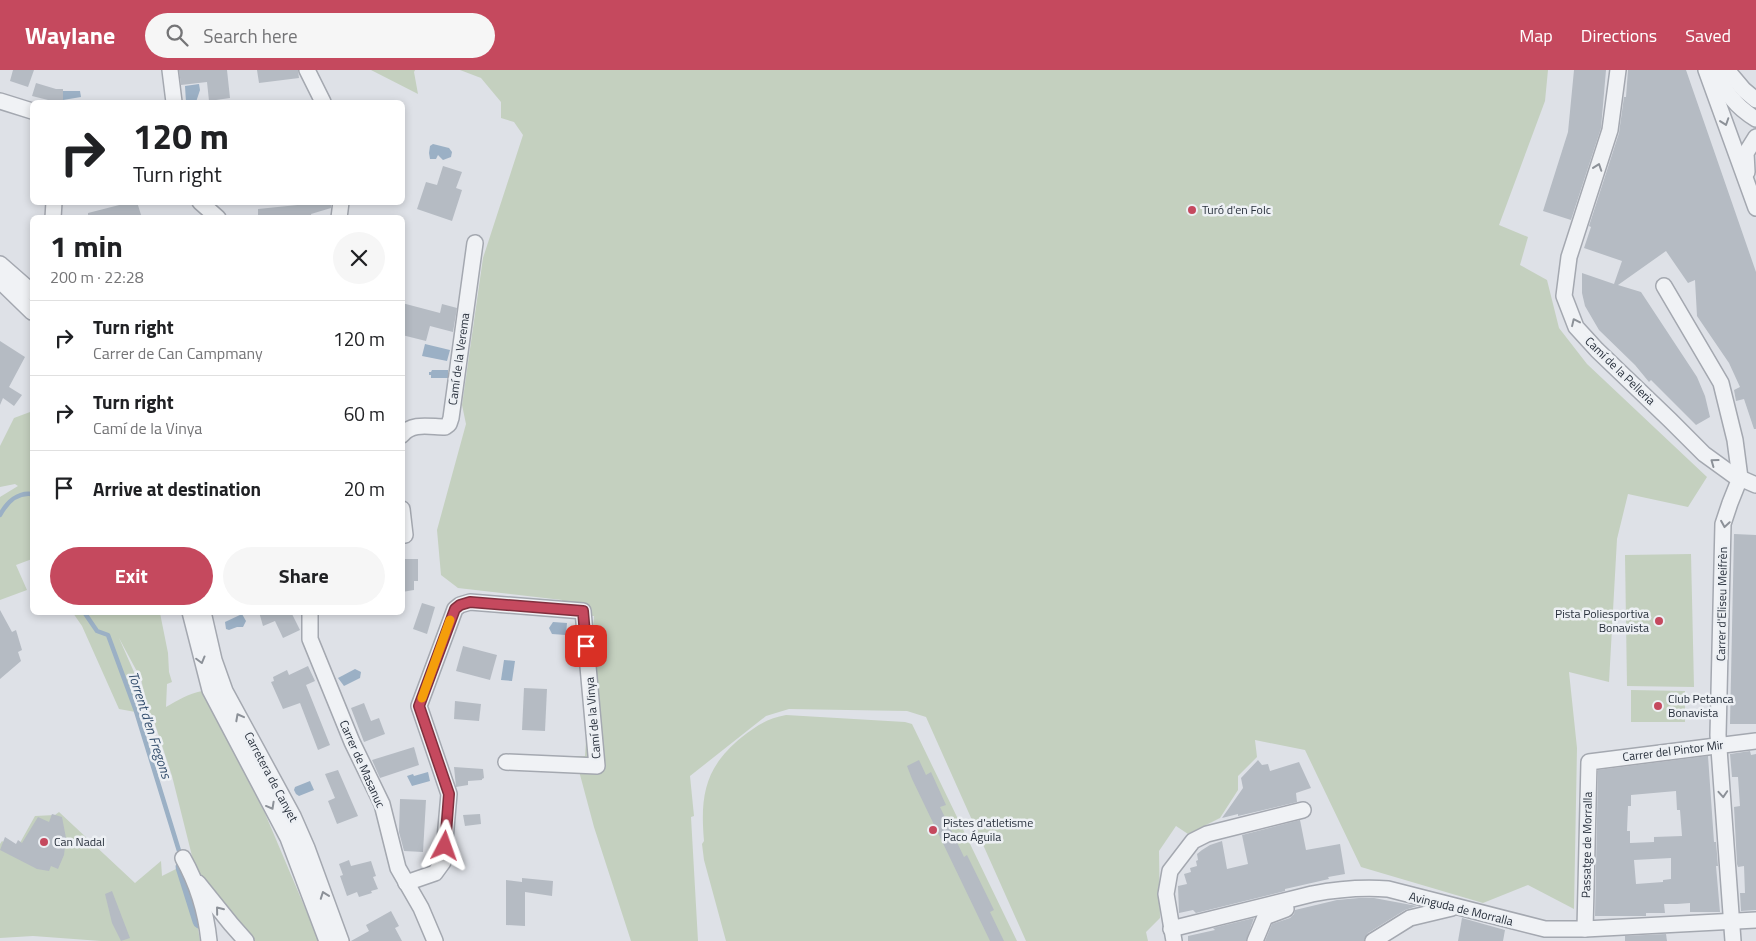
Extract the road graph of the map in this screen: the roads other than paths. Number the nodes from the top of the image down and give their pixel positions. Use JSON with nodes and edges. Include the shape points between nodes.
{"nodes":[{"id":1,"x":170,"y":70,"type":"edge"},
{"id":2,"x":307,"y":70,"type":"edge"},
{"id":3,"x":1618,"y":70,"type":"edge"},
{"id":4,"x":1726,"y":70,"type":"edge"},
{"id":5,"x":1710,"y":72,"type":"edge"},
{"id":6,"x":174,"y":100,"type":"edge"},
{"id":7,"x":322,"y":100,"type":"edge"},
{"id":8,"x":1756,"y":100,"type":"edge"},
{"id":9,"x":0,"y":101,"type":"edge"},
{"id":10,"x":30,"y":110,"type":"edge"},
{"id":11,"x":1756,"y":120,"type":"edge"},
{"id":12,"x":1756,"y":137,"type":"edge"},
{"id":13,"x":1748,"y":186,"type":"junction"},
{"id":14,"x":203,"y":205,"type":"edge"},
{"id":15,"x":1756,"y":208,"type":"edge"},
{"id":16,"x":215,"y":215,"type":"edge"},
{"id":17,"x":475,"y":243,"type":"dead end"},
{"id":18,"x":0,"y":264,"type":"edge"},
{"id":19,"x":0,"y":273,"type":"edge"},
{"id":20,"x":0,"y":281,"type":"edge"},
{"id":21,"x":1664,"y":286,"type":"dead end"},
{"id":22,"x":30,"y":290,"type":"edge"},
{"id":23,"x":30,"y":300,"type":"edge"},
{"id":24,"x":30,"y":310,"type":"edge"},
{"id":25,"x":405,"y":432,"type":"edge"},
{"id":26,"x":1740,"y":478,"type":"junction"},
{"id":27,"x":1756,"y":485,"type":"edge"},
{"id":28,"x":191,"y":615,"type":"edge"},
{"id":29,"x":204,"y":615,"type":"edge"},
{"id":30,"x":310,"y":615,"type":"edge"},
{"id":31,"x":1756,"y":741,"type":"edge"},
{"id":32,"x":1720,"y":745,"type":"junction"},
{"id":33,"x":506,"y":762,"type":"dead end"},
{"id":34,"x":1589,"y":762,"type":"joint"},
{"id":35,"x":1303,"y":810,"type":"dead end"},
{"id":36,"x":182,"y":858,"type":"dead end"},
{"id":37,"x":194,"y":878,"type":"junction"},
{"id":38,"x":406,"y":883,"type":"junction"},
{"id":39,"x":1312,"y":894,"type":"junction"},
{"id":40,"x":1454,"y":907,"type":"junction"},
{"id":41,"x":1756,"y":920,"type":"edge"},
{"id":42,"x":1732,"y":921,"type":"junction"},
{"id":43,"x":1585,"y":929,"type":"junction"},
{"id":44,"x":1172,"y":935,"type":"edge"},
{"id":45,"x":209,"y":941,"type":"edge"},
{"id":46,"x":246,"y":941,"type":"edge"},
{"id":47,"x":327,"y":941,"type":"edge"},
{"id":48,"x":341,"y":941,"type":"edge"},
{"id":49,"x":435,"y":941,"type":"edge"},
{"id":50,"x":1255,"y":941,"type":"edge"},
{"id":51,"x":1373,"y":941,"type":"edge"},
{"id":52,"x":1733,"y":941,"type":"edge"}],
"edges":[{"from":1,"to":6,"type":"street"},
{"from":2,"to":7,"type":"street"},
{"from":26,"to":3,"type":"street","name":"Camí de la Pelleria","one_way":true,"via":[[1704,454],[1597,350],[1576,327],[1564,296],[1569,257],[1610,130]]},
{"from":4,"to":8,"type":"street"},
{"from":5,"to":11,"type":"street","via":[[1738,106]]},
{"from":5,"to":13,"type":"street","one_way":true},
{"from":9,"to":10,"type":"street"},
{"from":12,"to":13,"type":"street","via":[[1746,152]]},
{"from":13,"to":15,"type":"street"},
{"from":14,"to":16,"type":"street"},
{"from":17,"to":25,"type":"street","name":"Camí de la Verema","via":[[449,424],[445,427],[417,426]]},
{"from":18,"to":22,"type":"street"},
{"from":19,"to":23,"type":"street"},
{"from":20,"to":24,"type":"street"},
{"from":21,"to":26,"type":"street","name":"Carrer d'Eliseu Meifrèn","via":[[1721,382]]},
{"from":26,"to":27,"type":"street","name":"Camí de la Pelleria"},
{"from":26,"to":32,"type":"street","name":"Carrer d'Eliseu Meifrèn","one_way":true,"via":[[1723,524]]},
{"from":28,"to":47,"type":"street","name":"Carretera de Canyet","one_way":true,"via":[[210,690],[288,838]]},
{"from":48,"to":29,"type":"street","name":"Carretera de Canyet","one_way":true,"via":[[307,848],[225,691]]},
{"from":30,"to":38,"type":"street","name":"Carrer de Masanuc","via":[[310,639],[352,742],[382,804],[398,868]]},
{"from":31,"to":32,"type":"street","name":"Carrer del Pintor Mir"},
{"from":32,"to":34,"type":"street","name":"Carrer del Pintor Mir"},
{"from":32,"to":42,"type":"street","name":"Carrer d'Eliseu Meifrèn","one_way":true},
{"from":33,"to":38,"type":"street","name":"Camí de la Vinya","via":[[597,766],[583,611],[470,602],[455,609],[419,706],[449,794],[443,862],[435,873]]},
{"from":34,"to":43,"type":"street","name":"Passatge de Morralla"},
{"from":35,"to":44,"type":"street","via":[[1207,834],[1193,842],[1170,872],[1166,894]]},
{"from":36,"to":37,"type":"street"},
{"from":37,"to":45,"type":"street"},
{"from":46,"to":37,"type":"street","one_way":true},
{"from":38,"to":49,"type":"street","name":"Carrer de Masanuc"},
{"from":39,"to":40,"type":"street","name":"Avinguda de Morralla","via":[[1364,887],[1388,889]]},
{"from":39,"to":44,"type":"street","name":"Avinguda de Morralla"},
{"from":39,"to":50,"type":"street","via":[[1302,904],[1264,916]]},
{"from":40,"to":43,"type":"street","name":"Avinguda de Morralla","via":[[1545,929]]},
{"from":40,"to":51,"type":"street","via":[[1410,918]]},
{"from":41,"to":42,"type":"street","name":"Avinguda de Morralla"},
{"from":42,"to":43,"type":"street","name":"Avinguda de Morralla"},
{"from":42,"to":52,"type":"street","name":"Carrer d'Eliseu Meifrèn"}]}
